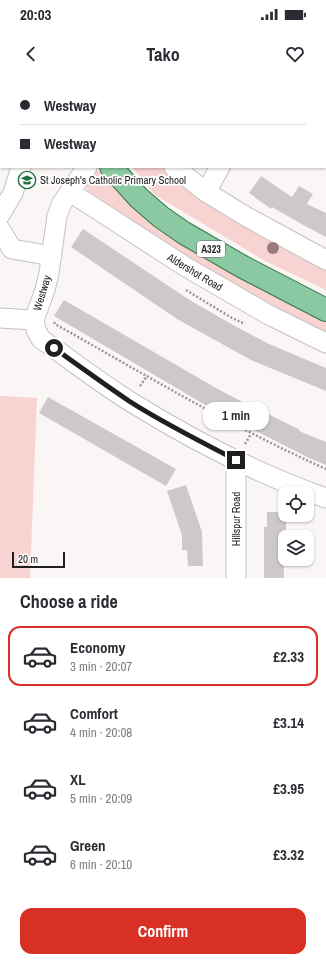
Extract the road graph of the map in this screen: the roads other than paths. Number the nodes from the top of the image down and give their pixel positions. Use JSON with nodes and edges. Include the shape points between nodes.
{"nodes":[{"id":1,"x":21,"y":168,"type":"edge"},
{"id":2,"x":86,"y":168,"type":"edge"},
{"id":3,"x":112,"y":168,"type":"edge"},
{"id":4,"x":175,"y":168,"type":"edge"},
{"id":5,"x":219,"y":168,"type":"edge"},
{"id":6,"x":70,"y":192,"type":"junction"},
{"id":7,"x":206,"y":192,"type":"junction"},
{"id":8,"x":0,"y":215,"type":"edge"},
{"id":9,"x":0,"y":229,"type":"edge"},
{"id":10,"x":52,"y":256,"type":"junction"},
{"id":11,"x":326,"y":260,"type":"edge"},
{"id":12,"x":326,"y":310,"type":"edge"},
{"id":13,"x":0,"y":318,"type":"edge"},
{"id":14,"x":34,"y":320,"type":"junction"},
{"id":15,"x":326,"y":343,"type":"edge"},
{"id":16,"x":236,"y":460,"type":"junction"},
{"id":17,"x":326,"y":498,"type":"edge"},
{"id":18,"x":236,"y":578,"type":"edge"}],
"edges":[{"from":1,"to":8,"type":"street","via":[[13,193]]},
{"from":2,"to":6,"type":"street","name":"Westway"},
{"from":3,"to":12,"type":"main road","number":"A323","via":[[139,198],[184,233]]},
{"from":4,"to":7,"type":"street"},
{"from":5,"to":7,"type":"street"},
{"from":6,"to":10,"type":"street","name":"Westway","via":[[57,216]]},
{"from":6,"to":15,"type":"street","name":"Aldershot Road","via":[[186,267],[269,315]]},
{"from":7,"to":11,"type":"street"},
{"from":9,"to":10,"type":"street","via":[[12,249]]},
{"from":10,"to":14,"type":"street","name":"Westway","via":[[45,290]]},
{"from":13,"to":14,"type":"street"},
{"from":14,"to":16,"type":"street","name":"Westway","via":[[41,339],[94,378],[157,418]]},
{"from":16,"to":17,"type":"street","name":"Westway"},
{"from":16,"to":18,"type":"street","name":"Hillspur Road"}]}
